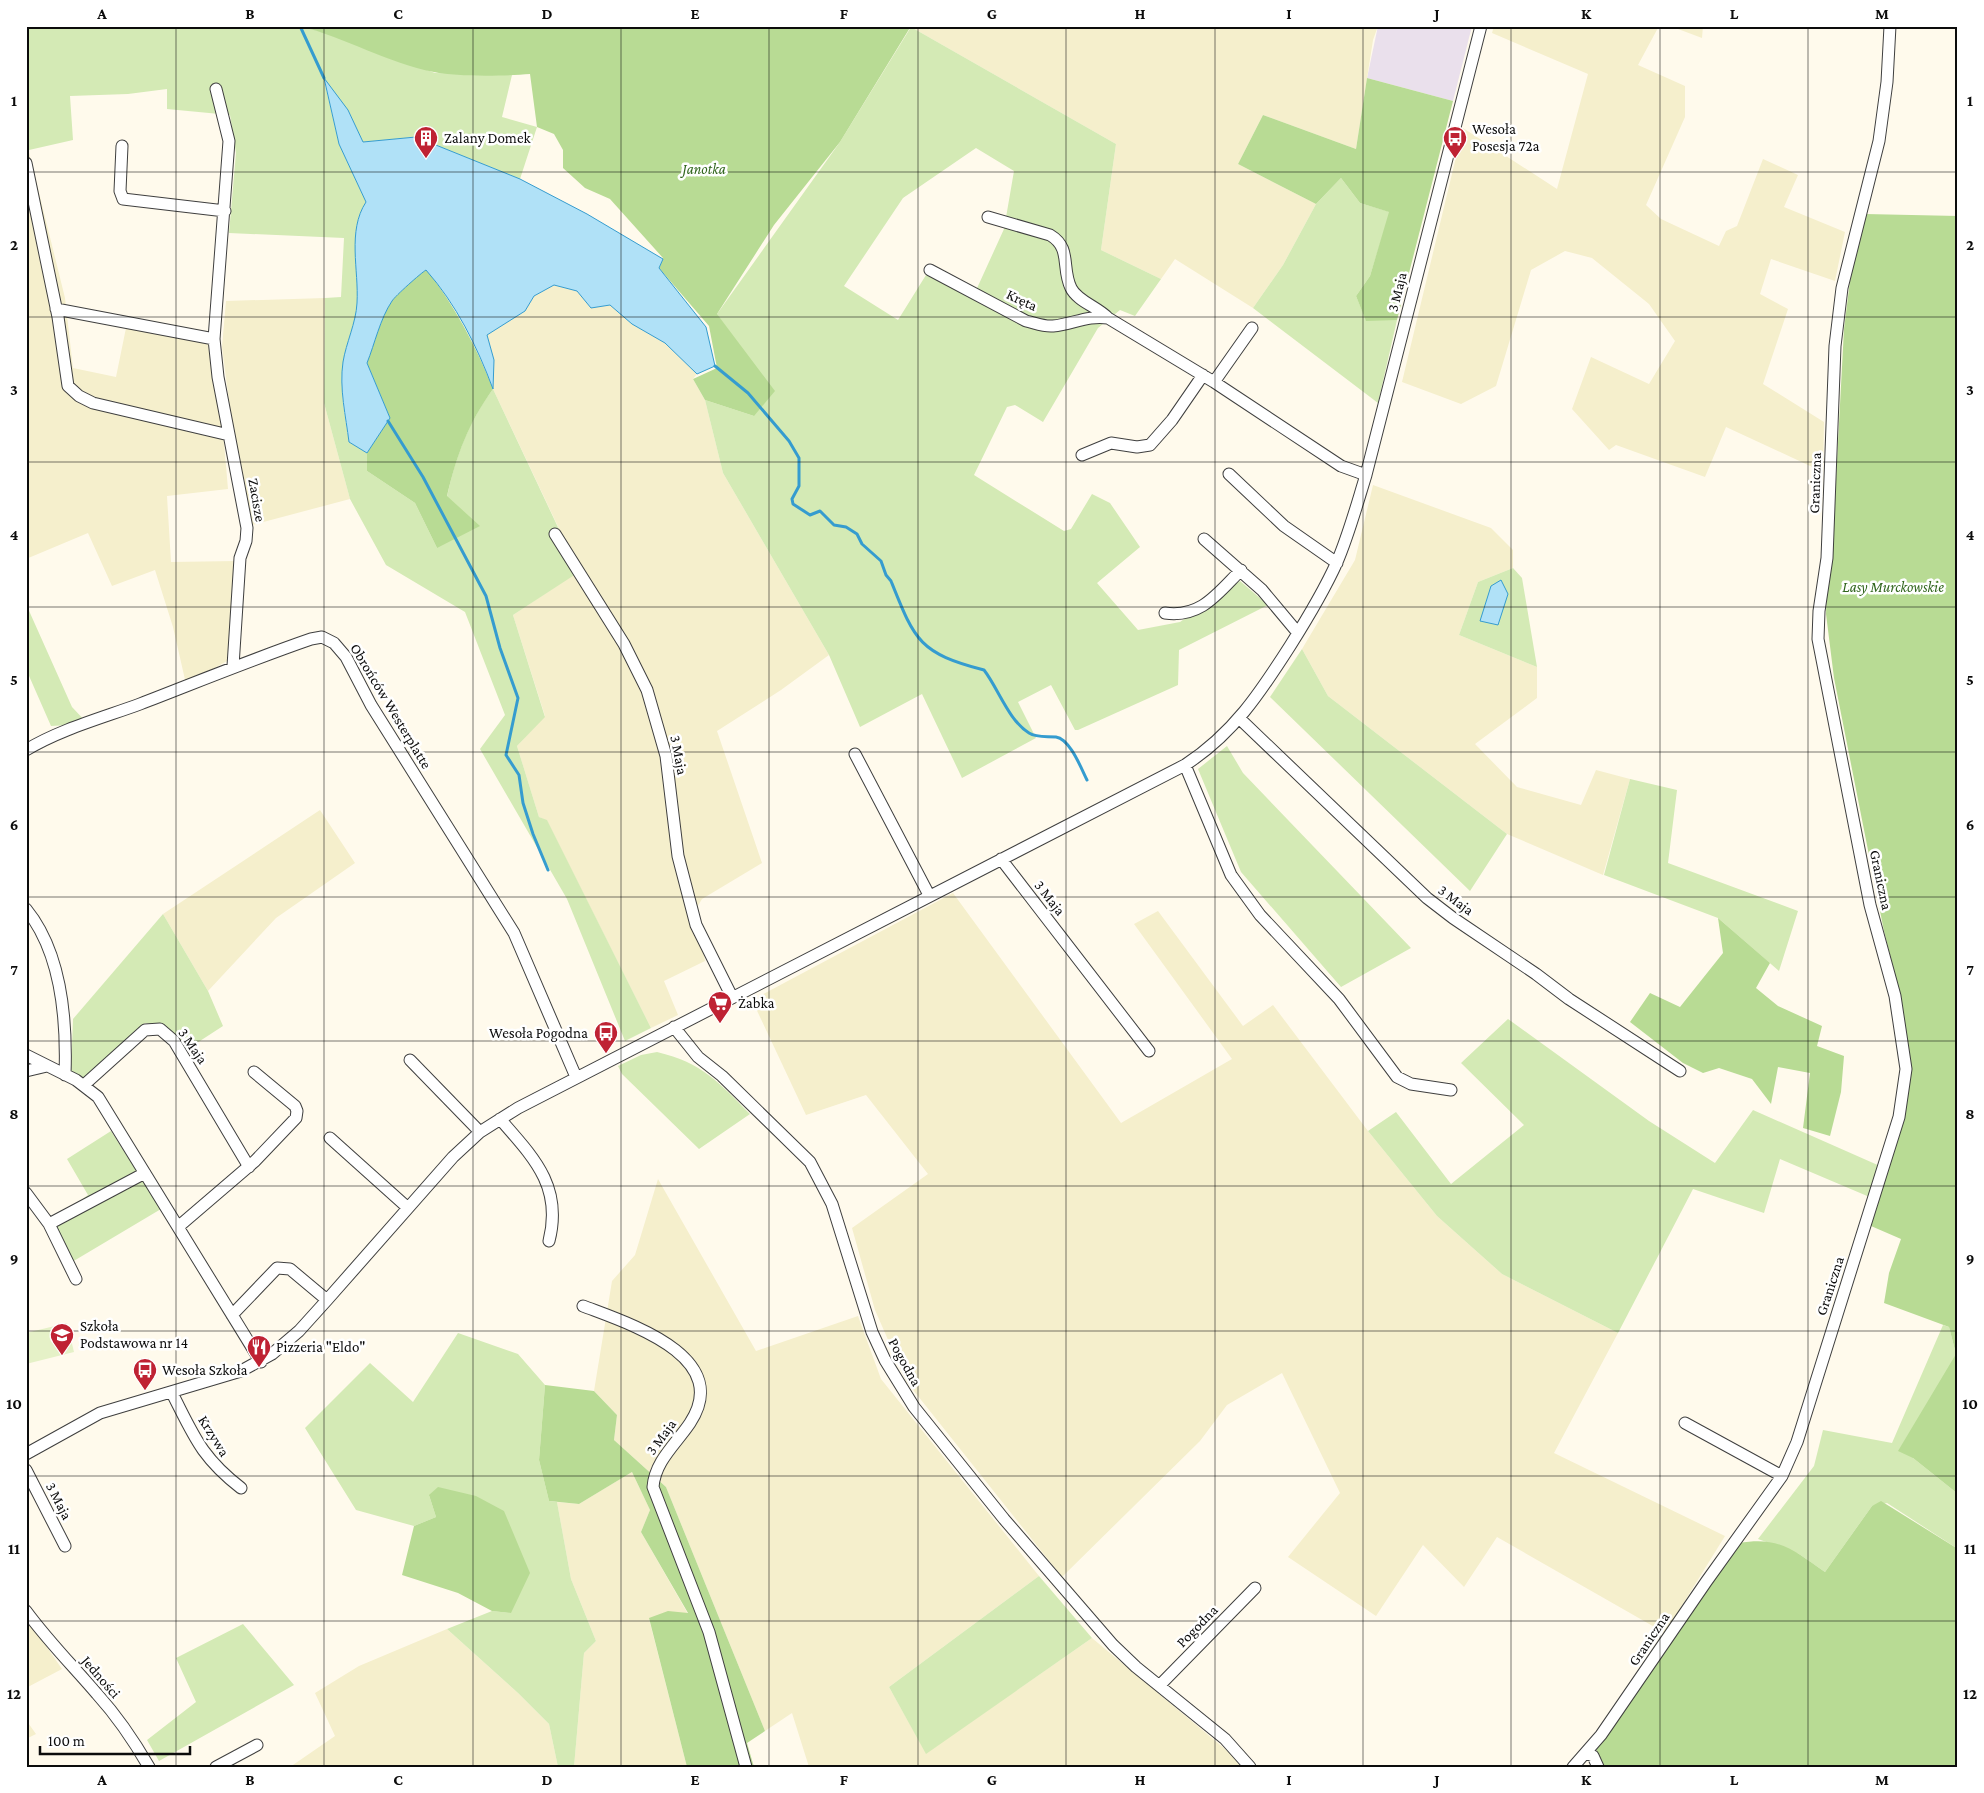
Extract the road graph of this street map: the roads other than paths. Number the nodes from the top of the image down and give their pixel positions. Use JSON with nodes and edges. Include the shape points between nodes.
{"nodes":[{"id":1,"x":1481,"y":26,"type":"edge"},
{"id":2,"x":1890,"y":26,"type":"edge"},
{"id":3,"x":216,"y":89,"type":"dead end"},
{"id":4,"x":122,"y":146,"type":"dead end"},
{"id":5,"x":26,"y":163,"type":"edge"},
{"id":6,"x":225,"y":210,"type":"junction"},
{"id":7,"x":988,"y":217,"type":"dead end"},
{"id":8,"x":930,"y":270,"type":"dead end"},
{"id":9,"x":56,"y":309,"type":"junction"},
{"id":10,"x":1108,"y":318,"type":"junction"},
{"id":11,"x":1252,"y":328,"type":"dead end"},
{"id":12,"x":214,"y":339,"type":"junction"},
{"id":13,"x":1203,"y":375,"type":"junction"},
{"id":14,"x":1214,"y":382,"type":"junction"},
{"id":15,"x":230,"y":435,"type":"junction"},
{"id":16,"x":1082,"y":455,"type":"dead end"},
{"id":17,"x":1230,"y":474,"type":"dead end"},
{"id":18,"x":1366,"y":475,"type":"junction"},
{"id":19,"x":555,"y":534,"type":"dead end"},
{"id":20,"x":1204,"y":538,"type":"dead end"},
{"id":21,"x":1337,"y":563,"type":"junction"},
{"id":22,"x":1241,"y":570,"type":"junction"},
{"id":23,"x":1165,"y":613,"type":"dead end"},
{"id":24,"x":1298,"y":634,"type":"junction"},
{"id":25,"x":233,"y":666,"type":"junction"},
{"id":26,"x":1240,"y":719,"type":"junction"},
{"id":27,"x":26,"y":750,"type":"edge"},
{"id":28,"x":855,"y":754,"type":"dead end"},
{"id":29,"x":1185,"y":765,"type":"junction"},
{"id":30,"x":1001,"y":859,"type":"junction"},
{"id":31,"x":929,"y":895,"type":"junction"},
{"id":32,"x":26,"y":909,"type":"edge"},
{"id":33,"x":732,"y":997,"type":"junction"},
{"id":34,"x":674,"y":1027,"type":"junction"},
{"id":35,"x":1149,"y":1051,"type":"dead end"},
{"id":36,"x":26,"y":1055,"type":"edge"},
{"id":37,"x":410,"y":1060,"type":"dead end"},
{"id":38,"x":47,"y":1066,"type":"junction"},
{"id":39,"x":26,"y":1071,"type":"edge"},
{"id":40,"x":1680,"y":1071,"type":"dead end"},
{"id":41,"x":254,"y":1072,"type":"dead end"},
{"id":42,"x":576,"y":1077,"type":"junction"},
{"id":43,"x":75,"y":1080,"type":"junction"},
{"id":44,"x":1451,"y":1090,"type":"dead end"},
{"id":45,"x":500,"y":1119,"type":"junction"},
{"id":46,"x":480,"y":1132,"type":"junction"},
{"id":47,"x":330,"y":1138,"type":"dead end"},
{"id":48,"x":249,"y":1166,"type":"junction"},
{"id":49,"x":145,"y":1173,"type":"junction"},
{"id":50,"x":26,"y":1193,"type":"edge"},
{"id":51,"x":408,"y":1208,"type":"junction"},
{"id":52,"x":49,"y":1224,"type":"junction"},
{"id":53,"x":178,"y":1227,"type":"junction"},
{"id":54,"x":549,"y":1241,"type":"dead end"},
{"id":55,"x":76,"y":1279,"type":"dead end"},
{"id":56,"x":327,"y":1300,"type":"junction"},
{"id":57,"x":583,"y":1306,"type":"dead end"},
{"id":58,"x":232,"y":1315,"type":"junction"},
{"id":59,"x":261,"y":1362,"type":"junction"},
{"id":60,"x":172,"y":1393,"type":"junction"},
{"id":61,"x":1685,"y":1423,"type":"dead end"},
{"id":62,"x":26,"y":1454,"type":"edge"},
{"id":63,"x":26,"y":1470,"type":"edge"},
{"id":64,"x":1782,"y":1476,"type":"junction"},
{"id":65,"x":240,"y":1488,"type":"dead end"},
{"id":66,"x":65,"y":1546,"type":"dead end"},
{"id":67,"x":1255,"y":1588,"type":"dead end"},
{"id":68,"x":26,"y":1611,"type":"edge"},
{"id":69,"x":1160,"y":1686,"type":"junction"},
{"id":70,"x":257,"y":1745,"type":"dead end"},
{"id":71,"x":1586,"y":1753,"type":"junction"},
{"id":72,"x":149,"y":1767,"type":"edge"},
{"id":73,"x":216,"y":1767,"type":"edge"},
{"id":74,"x":746,"y":1767,"type":"edge"},
{"id":75,"x":1250,"y":1767,"type":"edge"},
{"id":76,"x":1573,"y":1767,"type":"edge"},
{"id":77,"x":1598,"y":1767,"type":"edge"}],
"edges":[{"from":1,"to":18,"type":"street","name":"3 Maja"},
{"from":2,"to":64,"type":"street","name":"Graniczna","via":[[1879,141],[1846,273],[1835,346],[1828,558],[1818,611],[1818,639],[1870,905],[1895,996],[1906,1069],[1883,1174],[1822,1358],[1798,1442]]},
{"from":3,"to":6,"type":"street","name":"Zacisze","via":[[229,141]]},
{"from":4,"to":6,"type":"street","via":[[120,191],[123,199]]},
{"from":5,"to":9,"type":"street"},
{"from":6,"to":12,"type":"street","name":"Zacisze"},
{"from":7,"to":10,"type":"street","via":[[1057,239],[1065,251],[1071,288]]},
{"from":8,"to":10,"type":"street","name":"Kręta","via":[[1026,321],[1040,325],[1052,326],[1094,316]]},
{"from":9,"to":12,"type":"street"},
{"from":9,"to":15,"type":"street","via":[[68,386],[79,396],[93,403]]},
{"from":10,"to":13,"type":"street"},
{"from":11,"to":14,"type":"street"},
{"from":12,"to":15,"type":"street","name":"Zacisze"},
{"from":13,"to":14,"type":"street"},
{"from":13,"to":16,"type":"street","via":[[1150,445],[1137,447],[1111,443]]},
{"from":14,"to":18,"type":"street","via":[[1341,466]]},
{"from":15,"to":25,"type":"street","name":"Zacisze","via":[[247,528],[240,558]]},
{"from":17,"to":21,"type":"street","via":[[1284,526]]},
{"from":18,"to":21,"type":"street","name":"3 Maja"},
{"from":19,"to":33,"type":"street","name":"3 Maja","via":[[624,644],[647,690],[666,756],[678,856],[696,926]]},
{"from":20,"to":22,"type":"street"},
{"from":21,"to":24,"type":"street","name":"3 Maja"},
{"from":22,"to":23,"type":"street","via":[[1208,603],[1192,612]]},
{"from":22,"to":24,"type":"street"},
{"from":24,"to":26,"type":"street","name":"3 Maja"},
{"from":25,"to":27,"type":"street","name":"Obrońców Westerplatte","via":[[46,738]]},
{"from":25,"to":42,"type":"street","name":"Obrońców Westerplatte","via":[[311,638],[334,643],[346,657],[371,705],[514,933]]},
{"from":26,"to":29,"type":"street","name":"3 Maja"},
{"from":26,"to":40,"type":"street","name":"3 Maja","via":[[1427,898],[1577,1005]]},
{"from":28,"to":31,"type":"street"},
{"from":29,"to":30,"type":"street","name":"3 Maja"},
{"from":29,"to":44,"type":"street","via":[[1231,875],[1260,915],[1339,999],[1397,1077],[1411,1084]]},
{"from":30,"to":31,"type":"street","name":"3 Maja"},
{"from":30,"to":35,"type":"street","name":"3 Maja"},
{"from":31,"to":33,"type":"street","name":"3 Maja"},
{"from":32,"to":43,"type":"street","via":[[44,937],[62,996]]},
{"from":33,"to":34,"type":"street","name":"3 Maja"},
{"from":34,"to":42,"type":"street","name":"3 Maja"},
{"from":34,"to":69,"type":"street","name":"Pogodna","via":[[698,1057],[722,1076],[810,1162],[832,1204],[872,1332],[914,1407],[1088,1618]]},
{"from":36,"to":38,"type":"street"},
{"from":37,"to":46,"type":"street"},
{"from":38,"to":39,"type":"street"},
{"from":38,"to":43,"type":"street"},
{"from":41,"to":48,"type":"street","via":[[297,1111],[296,1118]]},
{"from":42,"to":45,"type":"street","name":"3 Maja"},
{"from":43,"to":48,"type":"street","name":"3 Maja","via":[[145,1030],[160,1029],[174,1041]]},
{"from":43,"to":49,"type":"street","via":[[98,1097]]},
{"from":45,"to":46,"type":"street","name":"3 Maja"},
{"from":45,"to":54,"type":"street","via":[[528,1151],[550,1191],[553,1208]]},
{"from":46,"to":51,"type":"street","name":"3 Maja"},
{"from":47,"to":51,"type":"street"},
{"from":48,"to":53,"type":"street"},
{"from":49,"to":52,"type":"street"},
{"from":49,"to":53,"type":"street"},
{"from":50,"to":52,"type":"street"},
{"from":51,"to":56,"type":"street","name":"3 Maja"},
{"from":52,"to":55,"type":"street"},
{"from":53,"to":58,"type":"street"},
{"from":56,"to":58,"type":"street","via":[[283,1267],[277,1268]]},
{"from":56,"to":59,"type":"street","name":"3 Maja","via":[[284,1345]]},
{"from":57,"to":74,"type":"street","name":"3 Maja","via":[[656,1336],[682,1356],[698,1377],[700,1399],[696,1411],[655,1471],[652,1488],[709,1632]]},
{"from":58,"to":59,"type":"street"},
{"from":59,"to":60,"type":"street","name":"3 Maja"},
{"from":60,"to":62,"type":"street","name":"3 Maja","via":[[100,1413]]},
{"from":60,"to":65,"type":"street","name":"Krzywa","via":[[198,1446],[218,1471]]},
{"from":61,"to":64,"type":"street"},
{"from":63,"to":66,"type":"street","name":"3 Maja"},
{"from":64,"to":71,"type":"street","name":"Graniczna"},
{"from":67,"to":69,"type":"street","name":"Pogodna"},
{"from":68,"to":72,"type":"street","name":"Jedności","via":[[99,1695]]},
{"from":69,"to":75,"type":"street","name":"Pogodna","via":[[1225,1739]]},
{"from":70,"to":73,"type":"street"},
{"from":71,"to":76,"type":"street","name":"Graniczna"},
{"from":71,"to":77,"type":"street","via":[[1593,1756]]}]}
